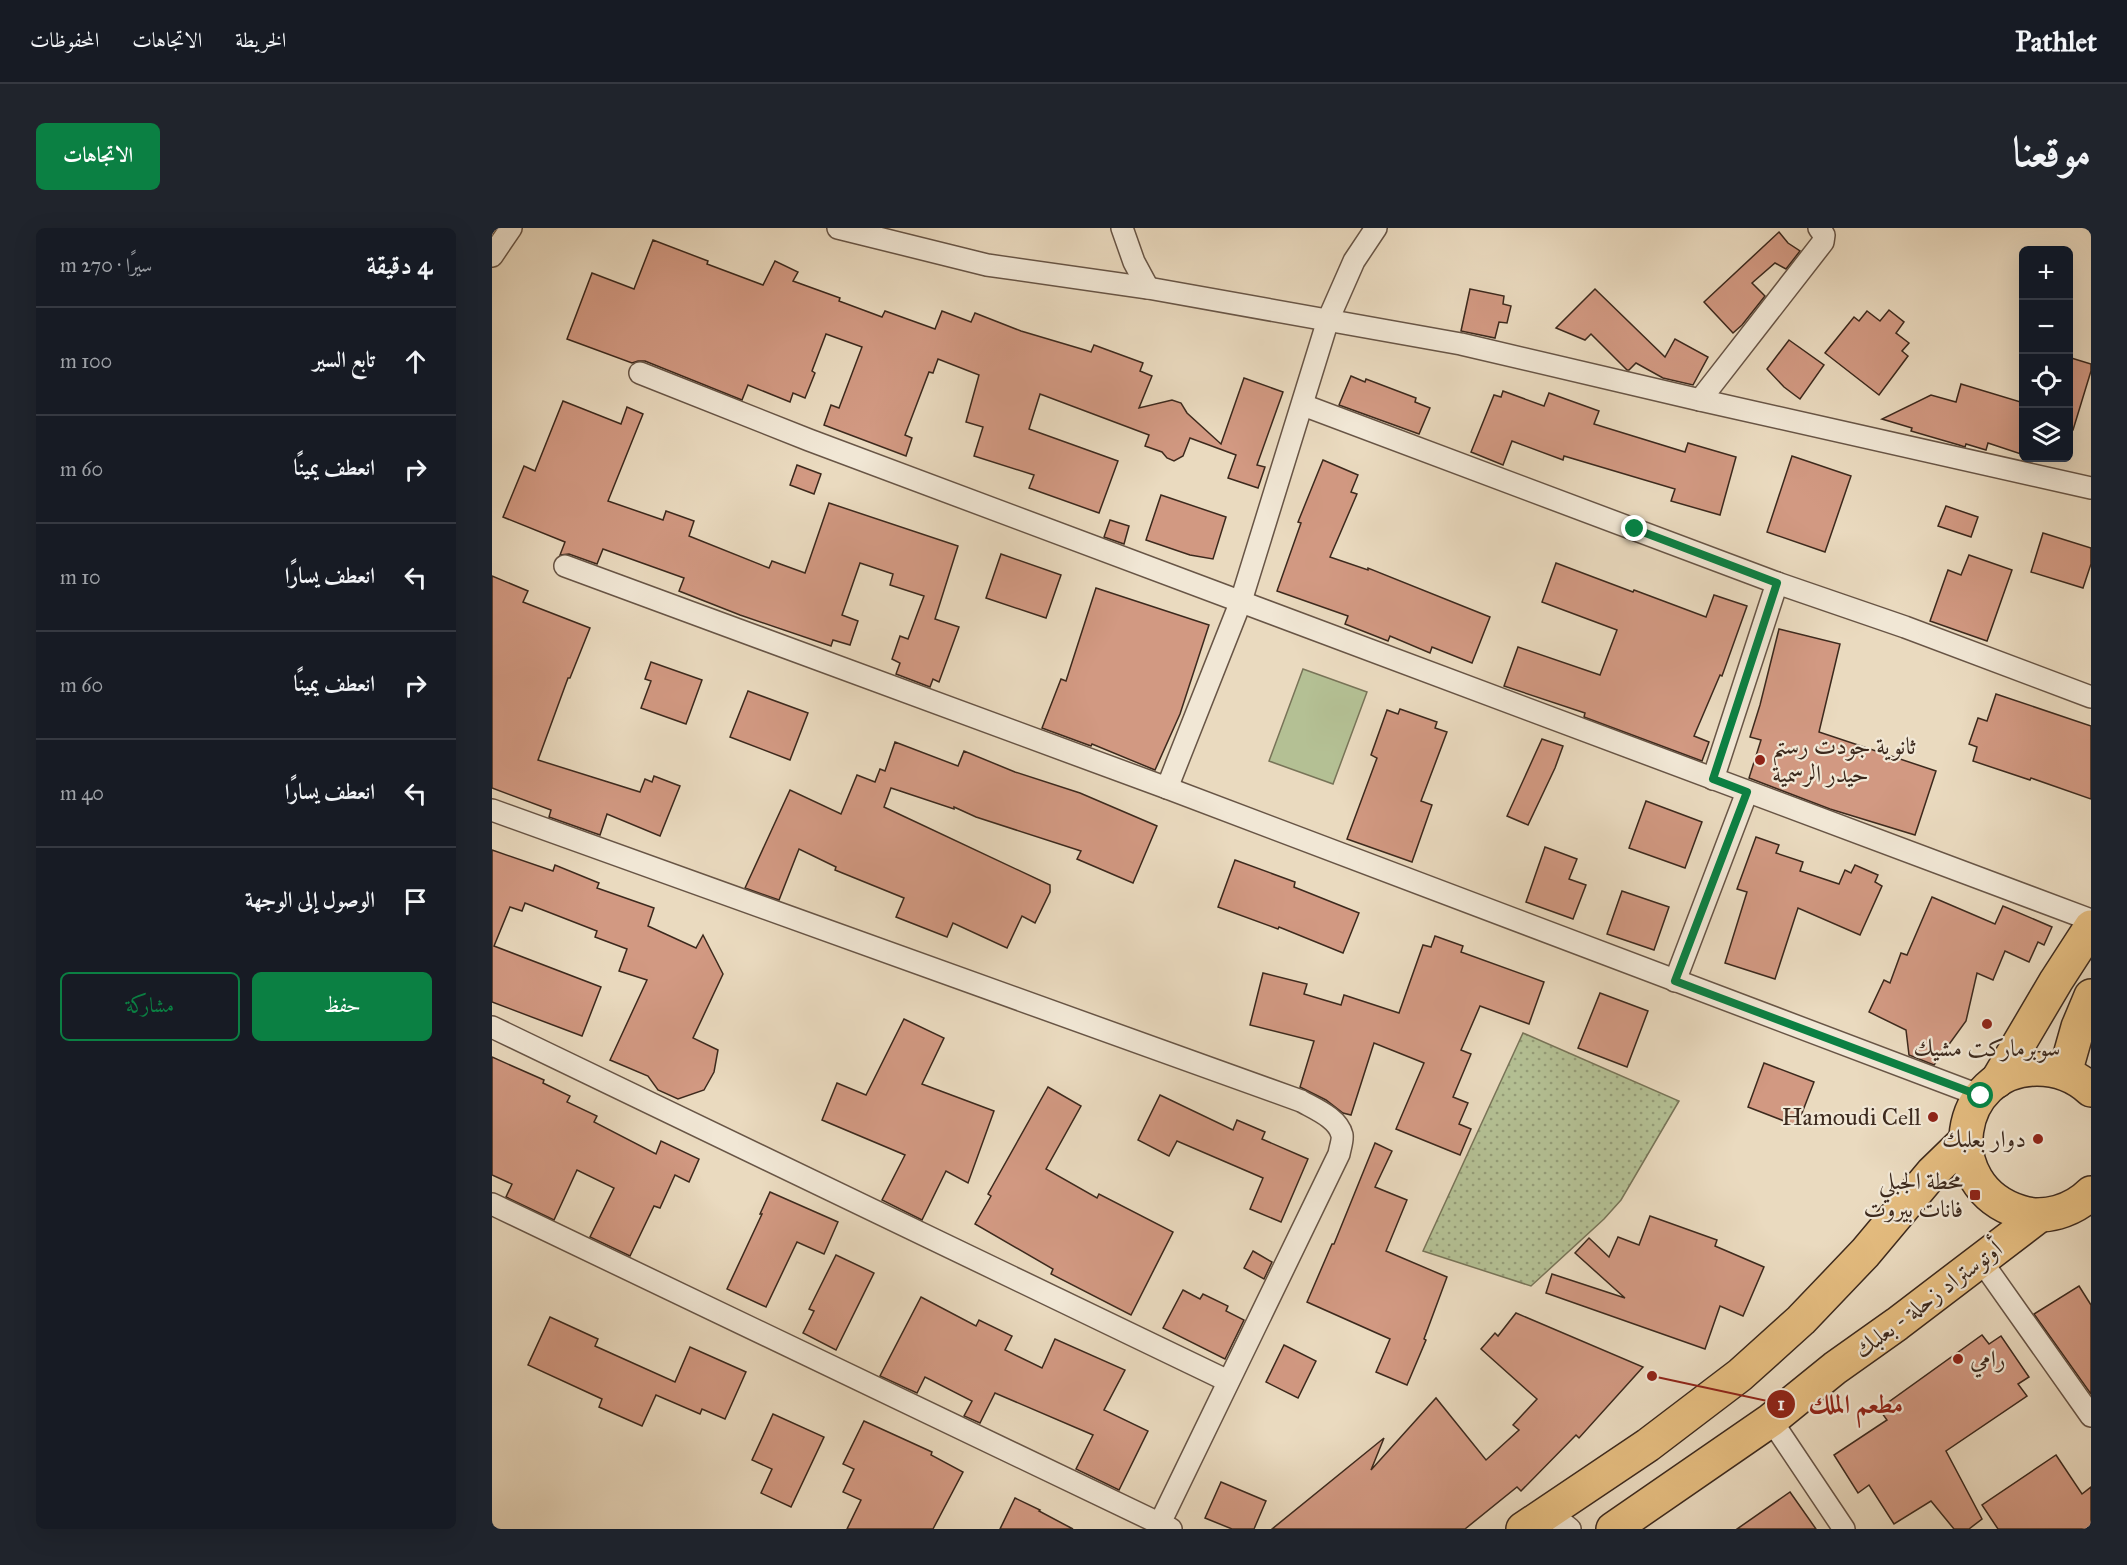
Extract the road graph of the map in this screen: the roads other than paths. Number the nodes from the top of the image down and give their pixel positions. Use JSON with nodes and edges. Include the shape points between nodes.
{"nodes":[{"id":1,"x":511,"y":228,"type":"edge"},
{"id":2,"x":838,"y":228,"type":"edge"},
{"id":3,"x":1122,"y":228,"type":"edge"},
{"id":4,"x":1376,"y":228,"type":"edge"},
{"id":5,"x":1819,"y":228,"type":"edge"},
{"id":6,"x":492,"y":256,"type":"edge"},
{"id":7,"x":1148,"y":288,"type":"junction"},
{"id":8,"x":1328,"y":320,"type":"junction"},
{"id":9,"x":640,"y":373,"type":"dead end"},
{"id":10,"x":1700,"y":400,"type":"junction"},
{"id":11,"x":1303,"y":405,"type":"junction"},
{"id":12,"x":2091,"y":488,"type":"edge"},
{"id":13,"x":565,"y":566,"type":"dead end"},
{"id":14,"x":1777,"y":583,"type":"junction"},
{"id":15,"x":1241,"y":601,"type":"junction"},
{"id":16,"x":2091,"y":697,"type":"edge"},
{"id":17,"x":1713,"y":779,"type":"junction"},
{"id":18,"x":1167,"y":788,"type":"junction"},
{"id":19,"x":1747,"y":792,"type":"junction"},
{"id":20,"x":492,"y":810,"type":"edge"},
{"id":21,"x":2091,"y":920,"type":"edge"},
{"id":22,"x":2091,"y":927,"type":"edge"},
{"id":23,"x":1675,"y":981,"type":"junction"},
{"id":24,"x":2091,"y":996,"type":"edge"},
{"id":25,"x":492,"y":1027,"type":"edge"},
{"id":26,"x":2078,"y":1081,"type":"edge"},
{"id":27,"x":1989,"y":1089,"type":"junction"},
{"id":28,"x":1965,"y":1141,"type":"junction"},
{"id":29,"x":2091,"y":1193,"type":"edge"},
{"id":30,"x":492,"y":1204,"type":"edge"},
{"id":31,"x":2040,"y":1215,"type":"junction"},
{"id":32,"x":1980,"y":1259,"type":"junction"},
{"id":33,"x":1228,"y":1381,"type":"junction"},
{"id":34,"x":2091,"y":1416,"type":"edge"},
{"id":35,"x":1771,"y":1420,"type":"junction"},
{"id":36,"x":1548,"y":1523,"type":"edge"},
{"id":37,"x":1166,"y":1526,"type":"edge"},
{"id":38,"x":1613,"y":1529,"type":"edge"},
{"id":39,"x":1844,"y":1529,"type":"edge"}],
"edges":[{"from":1,"to":6,"type":"street"},
{"from":2,"to":7,"type":"street","via":[[987,265]]},
{"from":3,"to":7,"type":"street"},
{"from":4,"to":8,"type":"street","via":[[1354,261]]},
{"from":5,"to":10,"type":"street","via":[[1823,242]]},
{"from":7,"to":8,"type":"street"},
{"from":8,"to":10,"type":"street","via":[[1461,344]]},
{"from":8,"to":11,"type":"street"},
{"from":9,"to":15,"type":"street"},
{"from":10,"to":12,"type":"street"},
{"from":11,"to":14,"type":"street"},
{"from":11,"to":15,"type":"street"},
{"from":13,"to":18,"type":"street"},
{"from":14,"to":16,"type":"street"},
{"from":14,"to":17,"type":"street"},
{"from":15,"to":17,"type":"street"},
{"from":15,"to":18,"type":"street"},
{"from":17,"to":19,"type":"street"},
{"from":18,"to":23,"type":"street"},
{"from":19,"to":21,"type":"street"},
{"from":19,"to":23,"type":"street"},
{"from":20,"to":33,"type":"street","via":[[1301,1101],[1327,1116],[1342,1136],[1339,1154]]},
{"from":22,"to":27,"type":"highway"},
{"from":23,"to":27,"type":"street"},
{"from":24,"to":26,"type":"highway","via":[[2078,1027]]},
{"from":25,"to":33,"type":"street"},
{"from":26,"to":27,"type":"highway","via":[[2048,1069],[2030,1069],[2013,1073]]},
{"from":27,"to":28,"type":"highway","via":[[1972,1110]]},
{"from":28,"to":31,"type":"highway","via":[[1971,1170],[1987,1194],[2011,1210]]},
{"from":28,"to":36,"type":"highway","via":[[1801,1320],[1740,1375]]},
{"from":29,"to":31,"type":"highway","via":[[2066,1210]]},
{"from":30,"to":37,"type":"street"},
{"from":31,"to":32,"type":"highway","name":"أوتوستراد زحلة - بعلبك"},
{"from":32,"to":34,"type":"street"},
{"from":32,"to":35,"type":"highway","name":"أوتوستراد زحلة - بعلبك"},
{"from":33,"to":37,"type":"street"},
{"from":35,"to":38,"type":"highway","name":"أوتوستراد زحلة - بعلبك"},
{"from":35,"to":39,"type":"street"}]}
